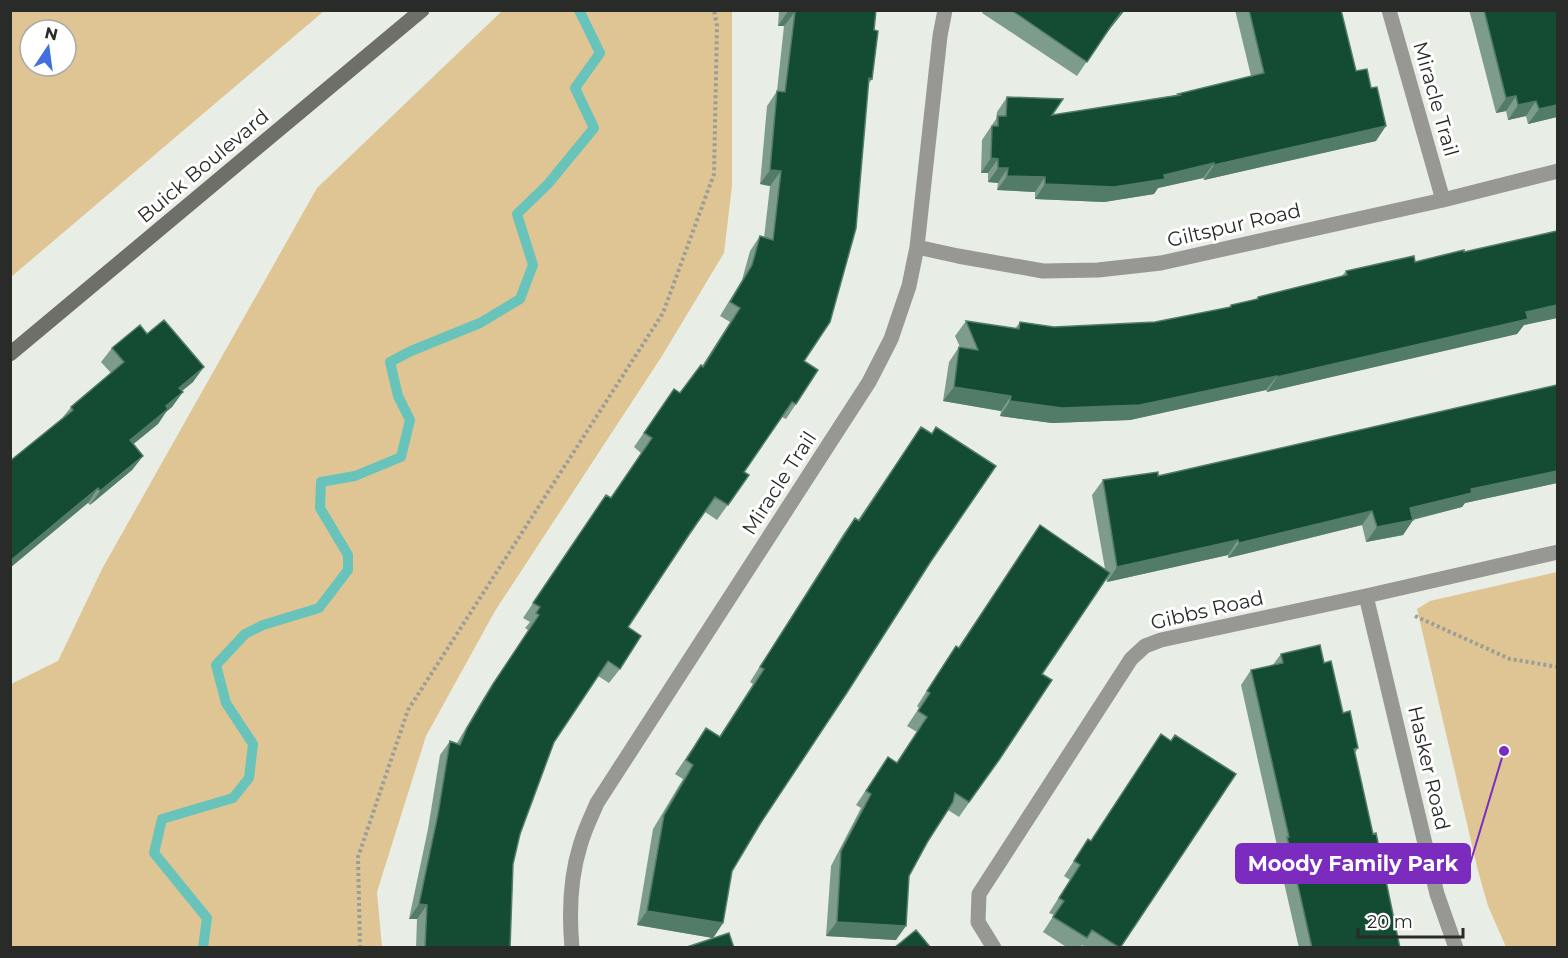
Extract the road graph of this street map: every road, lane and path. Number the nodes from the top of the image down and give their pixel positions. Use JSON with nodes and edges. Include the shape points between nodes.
{"nodes":[{"id":1,"x":422,"y":10,"type":"edge"},
{"id":2,"x":714,"y":10,"type":"edge"},
{"id":3,"x":945,"y":10,"type":"edge"},
{"id":4,"x":1389,"y":10,"type":"edge"},
{"id":5,"x":1557,"y":171,"type":"edge"},
{"id":6,"x":1443,"y":200,"type":"junction"},
{"id":7,"x":916,"y":246,"type":"junction"},
{"id":8,"x":10,"y":354,"type":"edge"},
{"id":9,"x":1557,"y":552,"type":"edge"},
{"id":10,"x":1366,"y":596,"type":"junction"},
{"id":11,"x":1415,"y":616,"type":"dead end"},
{"id":12,"x":1557,"y":667,"type":"edge"},
{"id":13,"x":360,"y":948,"type":"edge"},
{"id":14,"x":572,"y":948,"type":"edge"},
{"id":15,"x":994,"y":948,"type":"edge"},
{"id":16,"x":1456,"y":948,"type":"edge"}],
"edges":[{"from":1,"to":8,"type":"street","name":"Buick Boulevard"},
{"from":2,"to":13,"type":"path","via":[[714,174],[663,313],[408,710],[358,857]]},
{"from":3,"to":7,"type":"street","name":"Miracle Trail"},
{"from":4,"to":6,"type":"street","name":"Miracle Trail"},
{"from":5,"to":6,"type":"street","name":"Giltspur Road"},
{"from":6,"to":7,"type":"street","name":"Giltspur Road","via":[[1161,263],[1098,270],[1043,271]]},
{"from":7,"to":14,"type":"street","name":"Miracle Trail","via":[[900,316],[869,382],[597,803],[579,847],[571,900]]},
{"from":9,"to":10,"type":"street","name":"Gibbs Road"},
{"from":10,"to":15,"type":"street","name":"Gibbs Road","via":[[1161,640],[1145,646],[1131,659],[979,894],[978,922]]},
{"from":10,"to":16,"type":"street","name":"Hasker Road","via":[[1437,894]]},
{"from":11,"to":12,"type":"path","via":[[1510,659]]}]}
